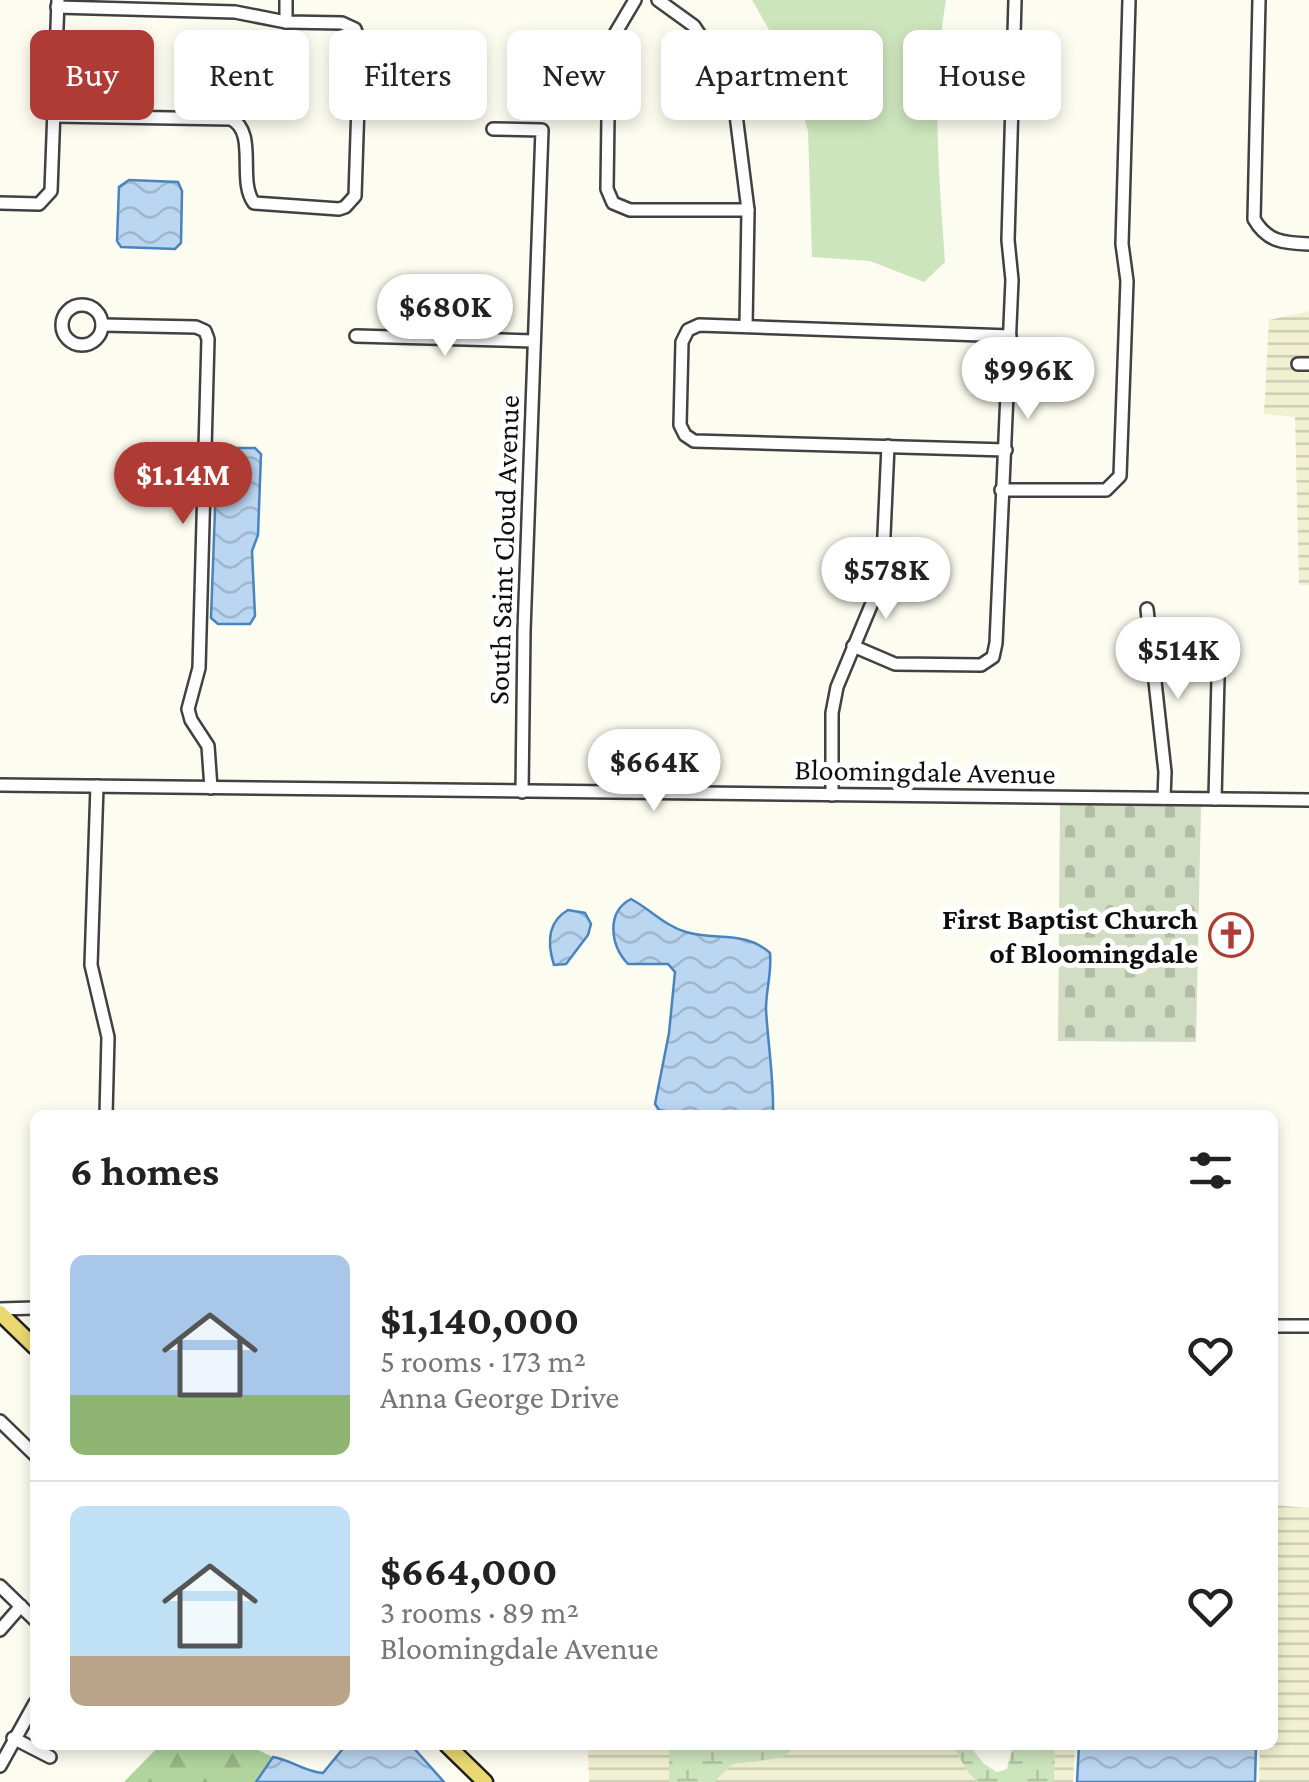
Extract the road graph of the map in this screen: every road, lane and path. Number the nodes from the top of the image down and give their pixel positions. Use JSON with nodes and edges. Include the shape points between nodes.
{"nodes":[{"id":1,"x":286,"y":0,"type":"edge"},
{"id":2,"x":635,"y":0,"type":"edge"},
{"id":3,"x":658,"y":0,"type":"edge"},
{"id":4,"x":1016,"y":0,"type":"edge"},
{"id":5,"x":1129,"y":0,"type":"edge"},
{"id":6,"x":1259,"y":0,"type":"edge"},
{"id":7,"x":58,"y":4,"type":"edge"},
{"id":8,"x":286,"y":22,"type":"junction"},
{"id":9,"x":57,"y":30,"type":"edge"},
{"id":10,"x":154,"y":118,"type":"edge"},
{"id":11,"x":54,"y":120,"type":"edge"},
{"id":12,"x":493,"y":129,"type":"dead end"},
{"id":13,"x":0,"y":203,"type":"edge"},
{"id":14,"x":748,"y":210,"type":"junction"},
{"id":15,"x":1309,"y":244,"type":"edge"},
{"id":16,"x":102,"y":325,"type":"dead end"},
{"id":17,"x":746,"y":326,"type":"junction"},
{"id":18,"x":356,"y":336,"type":"dead end"},
{"id":19,"x":1010,"y":336,"type":"junction"},
{"id":20,"x":534,"y":341,"type":"junction"},
{"id":21,"x":888,"y":446,"type":"junction"},
{"id":22,"x":1006,"y":450,"type":"junction"},
{"id":23,"x":1001,"y":490,"type":"junction"},
{"id":24,"x":1146,"y":609,"type":"dead end"},
{"id":25,"x":1219,"y":637,"type":"dead end"},
{"id":26,"x":853,"y":646,"type":"junction"},
{"id":27,"x":0,"y":785,"type":"edge"},
{"id":28,"x":97,"y":786,"type":"junction"},
{"id":29,"x":211,"y":788,"type":"junction"},
{"id":30,"x":522,"y":792,"type":"junction"},
{"id":31,"x":832,"y":795,"type":"junction"},
{"id":32,"x":1164,"y":798,"type":"junction"},
{"id":33,"x":1215,"y":799,"type":"junction"},
{"id":34,"x":1309,"y":800,"type":"edge"},
{"id":35,"x":106,"y":1110,"type":"edge"},
{"id":36,"x":30,"y":1308,"type":"edge"},
{"id":37,"x":0,"y":1311,"type":"edge"},
{"id":38,"x":1278,"y":1326,"type":"edge"},
{"id":39,"x":1309,"y":1326,"type":"edge"},
{"id":40,"x":30,"y":1341,"type":"edge"},
{"id":41,"x":0,"y":1421,"type":"edge"},
{"id":42,"x":30,"y":1451,"type":"edge"},
{"id":43,"x":0,"y":1586,"type":"edge"},
{"id":44,"x":21,"y":1606,"type":"junction"},
{"id":45,"x":30,"y":1615,"type":"edge"},
{"id":46,"x":0,"y":1630,"type":"edge"},
{"id":47,"x":30,"y":1711,"type":"edge"},
{"id":48,"x":13,"y":1738,"type":"junction"},
{"id":49,"x":30,"y":1747,"type":"edge"},
{"id":50,"x":36,"y":1750,"type":"edge"},
{"id":51,"x":452,"y":1750,"type":"edge"},
{"id":52,"x":50,"y":1757,"type":"dead end"},
{"id":53,"x":0,"y":1766,"type":"edge"},
{"id":54,"x":486,"y":1782,"type":"edge"}],
"edges":[{"from":1,"to":8,"type":"street"},
{"from":2,"to":14,"type":"street","via":[[609,44],[607,189],[613,203],[630,210]]},
{"from":3,"to":14,"type":"street","via":[[694,26],[732,83]]},
{"from":4,"to":19,"type":"street"},
{"from":5,"to":23,"type":"street","via":[[1120,476],[1106,490]]},
{"from":6,"to":15,"type":"street","via":[[1254,219],[1270,238]]},
{"from":7,"to":8,"type":"street","via":[[235,12]]},
{"from":7,"to":9,"type":"street"},
{"from":8,"to":10,"type":"street","via":[[342,24],[359,34],[352,202],[254,203],[246,192],[238,122]]},
{"from":11,"to":13,"type":"street","via":[[51,191],[39,204]]},
{"from":12,"to":20,"type":"street","name":"South Saint Cloud Avenue","via":[[542,130]]},
{"from":14,"to":17,"type":"street"},
{"from":16,"to":29,"type":"street","via":[[196,327],[208,339],[199,668],[188,709],[208,746]]},
{"from":17,"to":19,"type":"street"},
{"from":17,"to":21,"type":"street","via":[[688,330],[682,342],[685,435]]},
{"from":18,"to":20,"type":"street"},
{"from":19,"to":22,"type":"street"},
{"from":20,"to":30,"type":"street","name":"South Saint Cloud Avenue"},
{"from":21,"to":22,"type":"street"},
{"from":21,"to":26,"type":"street","via":[[882,579]]},
{"from":22,"to":23,"type":"street"},
{"from":23,"to":26,"type":"street","via":[[992,656],[981,664],[895,664]]},
{"from":24,"to":32,"type":"street"},
{"from":25,"to":33,"type":"street"},
{"from":26,"to":31,"type":"street","via":[[832,713]]},
{"from":27,"to":28,"type":"street","name":"Bloomingdale Avenue"},
{"from":28,"to":29,"type":"street","name":"Bloomingdale Avenue"},
{"from":28,"to":35,"type":"street","via":[[91,965],[108,1037]]},
{"from":29,"to":30,"type":"street","name":"Bloomingdale Avenue"},
{"from":30,"to":31,"type":"street","name":"Bloomingdale Avenue"},
{"from":31,"to":32,"type":"street","name":"Bloomingdale Avenue"},
{"from":32,"to":33,"type":"street","name":"Bloomingdale Avenue"},
{"from":33,"to":34,"type":"street","name":"Bloomingdale Avenue"},
{"from":36,"to":37,"type":"street"},
{"from":37,"to":40,"type":"main road"},
{"from":38,"to":39,"type":"street"},
{"from":41,"to":42,"type":"street"},
{"from":43,"to":44,"type":"street"},
{"from":44,"to":45,"type":"street"},
{"from":44,"to":46,"type":"street"},
{"from":47,"to":48,"type":"street"},
{"from":48,"to":49,"type":"street"},
{"from":48,"to":53,"type":"street"},
{"from":50,"to":52,"type":"street"},
{"from":51,"to":54,"type":"main road"}]}
